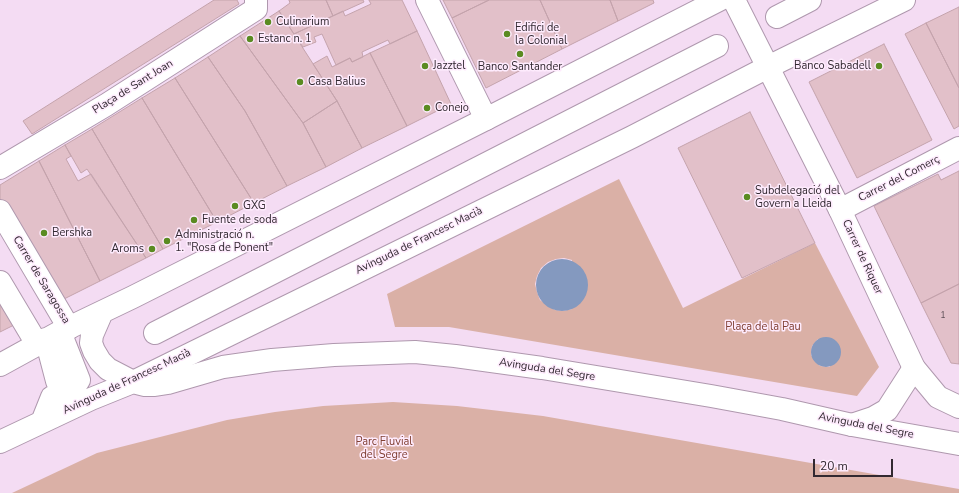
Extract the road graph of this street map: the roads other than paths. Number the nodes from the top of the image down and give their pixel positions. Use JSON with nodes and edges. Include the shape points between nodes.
{"nodes":[{"id":1,"x":256,"y":0,"type":"edge"},
{"id":2,"x":427,"y":0,"type":"edge"},
{"id":3,"x":718,"y":0,"type":"edge"},
{"id":4,"x":734,"y":0,"type":"edge"},
{"id":5,"x":810,"y":0,"type":"edge"},
{"id":6,"x":904,"y":0,"type":"edge"},
{"id":7,"x":777,"y":18,"type":"dead end"},
{"id":8,"x":717,"y":46,"type":"dead end"},
{"id":9,"x":768,"y":67,"type":"junction"},
{"id":10,"x":486,"y":119,"type":"junction"},
{"id":11,"x":959,"y":148,"type":"edge"},
{"id":12,"x":0,"y":168,"type":"edge"},
{"id":13,"x":840,"y":210,"type":"junction"},
{"id":14,"x":0,"y":211,"type":"edge"},
{"id":15,"x":0,"y":282,"type":"edge"},
{"id":16,"x":102,"y":312,"type":"junction"},
{"id":17,"x":155,"y":333,"type":"dead end"},
{"id":18,"x":53,"y":336,"type":"junction"},
{"id":19,"x":0,"y":365,"type":"edge"},
{"id":20,"x":914,"y":368,"type":"junction"},
{"id":21,"x":133,"y":382,"type":"junction"},
{"id":22,"x":64,"y":401,"type":"junction"},
{"id":23,"x":959,"y":407,"type":"edge"},
{"id":24,"x":852,"y":425,"type":"junction"},
{"id":25,"x":0,"y":442,"type":"edge"},
{"id":26,"x":959,"y":444,"type":"edge"}],
"edges":[{"from":1,"to":12,"type":"street","name":"Plaça de Sant Joan","via":[[256,9],[106,105]]},
{"from":2,"to":10,"type":"street"},
{"from":3,"to":10,"type":"street"},
{"from":4,"to":9,"type":"street"},
{"from":5,"to":7,"type":"street"},
{"from":6,"to":9,"type":"street","name":"Avinguda de Francesc Macià"},
{"from":8,"to":17,"type":"street"},
{"from":9,"to":13,"type":"street","name":"Carrer de Riquer"},
{"from":9,"to":21,"type":"street","name":"Avinguda de Francesc Macià","via":[[632,137]]},
{"from":10,"to":16,"type":"street"},
{"from":11,"to":13,"type":"street","name":"Carrer del Comerç"},
{"from":13,"to":20,"type":"street","name":"Carrer de Riquer"},
{"from":14,"to":18,"type":"street","name":"Carrer de Saragossa"},
{"from":15,"to":18,"type":"street"},
{"from":16,"to":18,"type":"street"},
{"from":16,"to":21,"type":"street","via":[[92,335],[94,351],[100,362],[108,369]]},
{"from":18,"to":19,"type":"street"},
{"from":18,"to":22,"type":"street","via":[[57,381]]},
{"from":20,"to":23,"type":"street","via":[[938,397]]},
{"from":20,"to":24,"type":"street","via":[[888,410]]},
{"from":21,"to":22,"type":"street","name":"Avinguda de Francesc Macià","via":[[92,398]]},
{"from":21,"to":24,"type":"street","name":"Avinguda del Segre","via":[[145,385],[161,384],[223,367],[272,360],[416,352],[542,368],[711,396]]},
{"from":22,"to":25,"type":"street","name":"Avinguda de Francesc Macià","via":[[52,397],[42,422]]},
{"from":24,"to":26,"type":"street","name":"Avinguda del Segre"}]}
